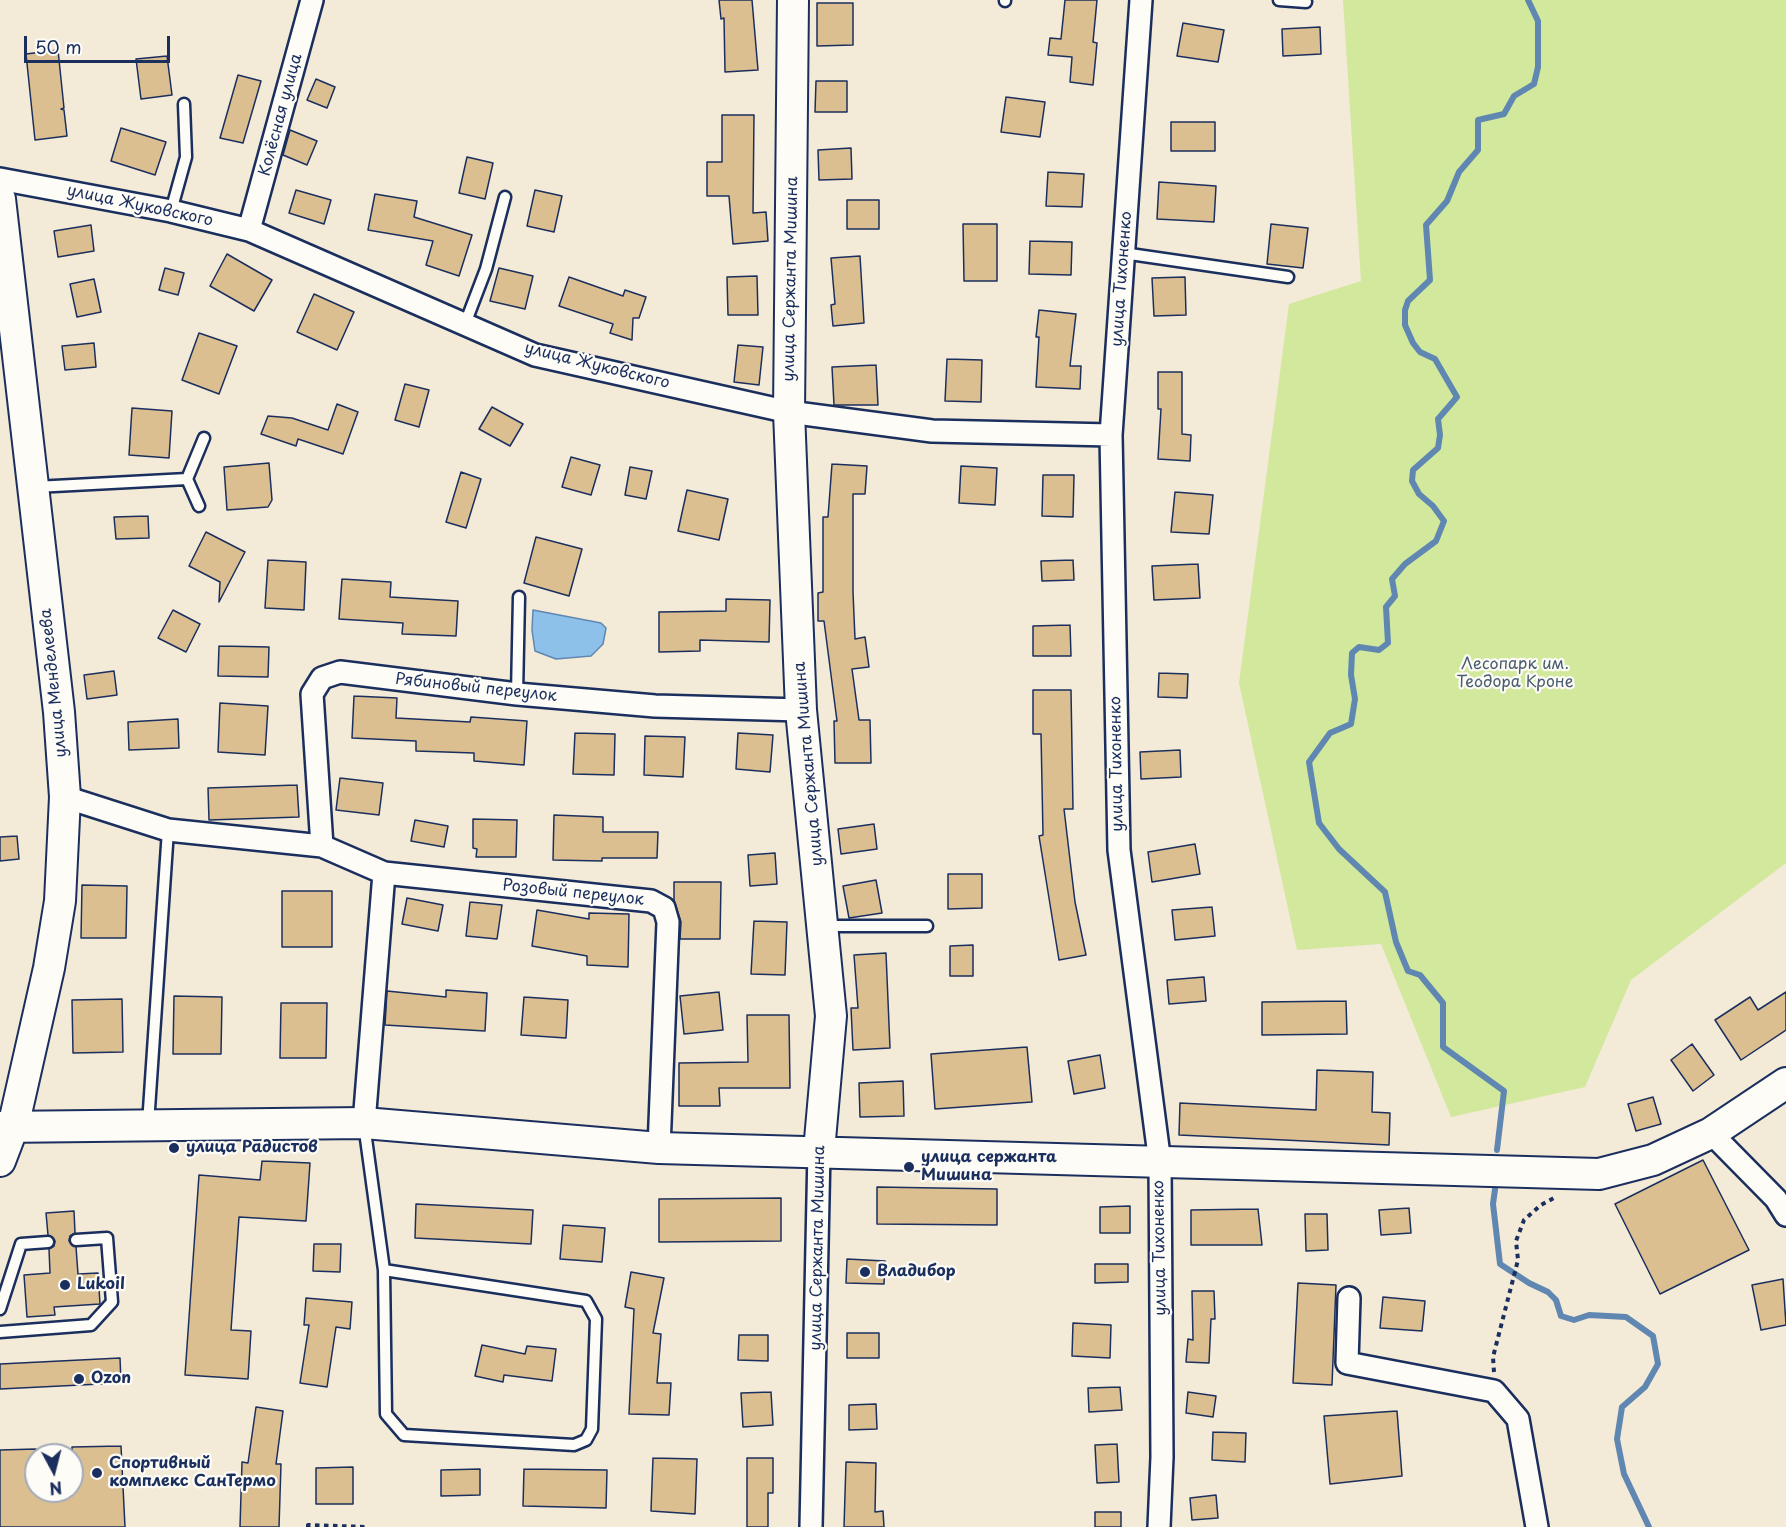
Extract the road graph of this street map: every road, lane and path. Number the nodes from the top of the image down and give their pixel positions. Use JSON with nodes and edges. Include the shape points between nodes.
{"nodes":[{"id":1,"x":312,"y":0,"type":"edge"},
{"id":2,"x":793,"y":0,"type":"edge"},
{"id":3,"x":1141,"y":0,"type":"edge"},
{"id":4,"x":1279,"y":0,"type":"edge"},
{"id":5,"x":1305,"y":2,"type":"dead end"},
{"id":6,"x":184,"y":104,"type":"dead end"},
{"id":7,"x":0,"y":179,"type":"edge"},
{"id":8,"x":506,"y":197,"type":"dead end"},
{"id":9,"x":0,"y":199,"type":"edge"},
{"id":10,"x":171,"y":211,"type":"junction"},
{"id":11,"x":249,"y":230,"type":"junction"},
{"id":12,"x":1124,"y":253,"type":"junction"},
{"id":13,"x":1288,"y":277,"type":"dead end"},
{"id":14,"x":465,"y":324,"type":"junction"},
{"id":15,"x":789,"y":412,"type":"junction"},
{"id":16,"x":1111,"y":435,"type":"junction"},
{"id":17,"x":204,"y":438,"type":"dead end"},
{"id":18,"x":187,"y":479,"type":"junction"},
{"id":19,"x":32,"y":487,"type":"junction"},
{"id":20,"x":199,"y":506,"type":"dead end"},
{"id":21,"x":519,"y":597,"type":"dead end"},
{"id":22,"x":517,"y":694,"type":"junction"},
{"id":23,"x":801,"y":710,"type":"junction"},
{"id":24,"x":65,"y":797,"type":"junction"},
{"id":25,"x":168,"y":831,"type":"junction"},
{"id":26,"x":322,"y":846,"type":"junction"},
{"id":27,"x":384,"y":873,"type":"junction"},
{"id":28,"x":824,"y":926,"type":"junction"},
{"id":29,"x":927,"y":926,"type":"dead end"},
{"id":30,"x":1786,"y":1083,"type":"edge"},
{"id":31,"x":148,"y":1124,"type":"junction"},
{"id":32,"x":364,"y":1124,"type":"junction"},
{"id":33,"x":6,"y":1127,"type":"edge"},
{"id":34,"x":1711,"y":1133,"type":"junction"},
{"id":35,"x":659,"y":1148,"type":"junction"},
{"id":36,"x":819,"y":1151,"type":"junction"},
{"id":37,"x":0,"y":1161,"type":"edge"},
{"id":38,"x":1160,"y":1164,"type":"junction"},
{"id":39,"x":1562,"y":1194,"type":"dead end"},
{"id":40,"x":1786,"y":1215,"type":"edge"},
{"id":41,"x":76,"y":1240,"type":"dead end"},
{"id":42,"x":48,"y":1242,"type":"dead end"},
{"id":43,"x":384,"y":1270,"type":"junction"},
{"id":44,"x":1349,"y":1298,"type":"dead end"},
{"id":45,"x":0,"y":1309,"type":"edge"},
{"id":46,"x":0,"y":1332,"type":"edge"},
{"id":47,"x":1494,"y":1390,"type":"junction"},
{"id":48,"x":308,"y":1527,"type":"edge"},
{"id":49,"x":367,"y":1527,"type":"edge"},
{"id":50,"x":811,"y":1527,"type":"edge"},
{"id":51,"x":1159,"y":1527,"type":"edge"},
{"id":52,"x":1537,"y":1527,"type":"edge"}],
"edges":[{"from":1,"to":11,"type":"street","name":"Колёсная улица"},
{"from":2,"to":15,"type":"street","name":"улица Сержанта Мишина"},
{"from":3,"to":12,"type":"street","name":"улица Тихоненко"},
{"from":4,"to":5,"type":"lane"},
{"from":6,"to":10,"type":"lane","via":[[186,157]]},
{"from":7,"to":10,"type":"street","name":"улица Жуковского"},
{"from":8,"to":14,"type":"lane","via":[[486,269]]},
{"from":9,"to":19,"type":"street","name":"улица Менделеева"},
{"from":10,"to":11,"type":"street","name":"улица Жуковского"},
{"from":11,"to":14,"type":"street","name":"улица Жуковского"},
{"from":12,"to":13,"type":"lane"},
{"from":12,"to":16,"type":"street","name":"улица Тихоненко"},
{"from":14,"to":15,"type":"street","name":"улица Жуковского","via":[[535,355]]},
{"from":15,"to":16,"type":"street","name":"улица Жуковского","via":[[932,431]]},
{"from":15,"to":23,"type":"street","name":"улица Сержанта Мишина"},
{"from":16,"to":38,"type":"street","name":"улица Тихоненко","via":[[1119,850]]},
{"from":17,"to":18,"type":"lane"},
{"from":18,"to":19,"type":"lane"},
{"from":18,"to":20,"type":"lane"},
{"from":19,"to":24,"type":"street","name":"улица Менделеева","via":[[59,712]]},
{"from":21,"to":22,"type":"lane"},
{"from":22,"to":23,"type":"street","name":"Рябиновый переулок","via":[[655,706]]},
{"from":22,"to":26,"type":"street","name":"Рябиновый переулок","via":[[340,672],[322,678],[312,694]]},
{"from":23,"to":28,"type":"street","name":"улица Сержанта Мишина"},
{"from":24,"to":25,"type":"street","name":"Розовый переулок"},
{"from":24,"to":33,"type":"street","name":"улица Менделеева","via":[[60,901],[49,968]]},
{"from":25,"to":26,"type":"street","name":"Розовый переулок"},
{"from":25,"to":31,"type":"lane"},
{"from":26,"to":27,"type":"street","name":"Розовый переулок"},
{"from":27,"to":32,"type":"street"},
{"from":27,"to":35,"type":"street","name":"Розовый переулок","via":[[651,901],[664,908],[668,922]]},
{"from":28,"to":29,"type":"lane"},
{"from":28,"to":36,"type":"street","name":"улица Сержанта Мишина","via":[[831,1016]]},
{"from":30,"to":34,"type":"street"},
{"from":31,"to":32,"type":"street"},
{"from":31,"to":33,"type":"street"},
{"from":32,"to":35,"type":"street"},
{"from":32,"to":43,"type":"lane"},
{"from":33,"to":37,"type":"street","name":"улица Менделеева"},
{"from":34,"to":38,"type":"street","via":[[1653,1160],[1599,1174]]},
{"from":34,"to":40,"type":"street","via":[[1776,1199]]},
{"from":35,"to":36,"type":"street"},
{"from":36,"to":38,"type":"street"},
{"from":36,"to":50,"type":"street","name":"улица Сержанта Мишина"},
{"from":38,"to":51,"type":"street","name":"улица Тихоненко"},
{"from":39,"to":47,"type":"path","via":[[1524,1220],[1516,1241],[1515,1276],[1493,1357]]},
{"from":41,"to":46,"type":"lane","via":[[107,1238],[112,1302],[91,1325]]},
{"from":42,"to":45,"type":"lane","via":[[21,1244]]},
{"from":43,"to":43,"type":"lane","via":[[386,1414],[405,1435],[574,1445],[586,1440],[592,1429],[596,1319],[586,1301]]},
{"from":44,"to":47,"type":"street","via":[[1347,1363]]},
{"from":47,"to":52,"type":"street","via":[[1518,1419]]},
{"from":48,"to":49,"type":"path"}]}
